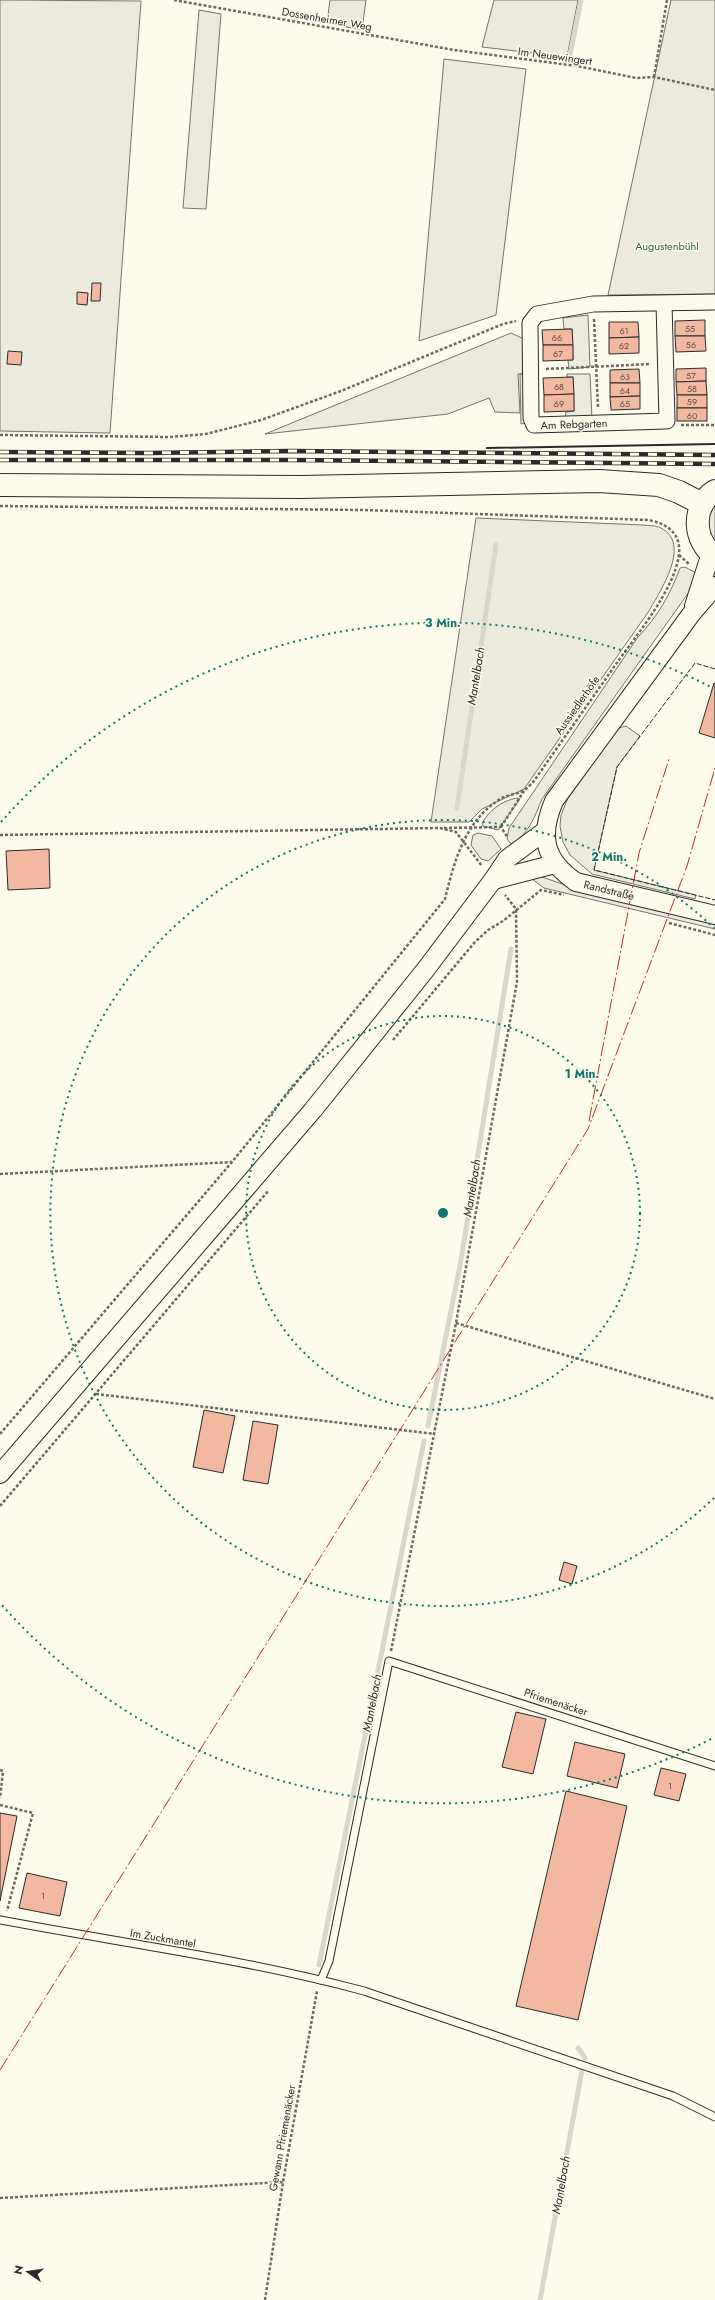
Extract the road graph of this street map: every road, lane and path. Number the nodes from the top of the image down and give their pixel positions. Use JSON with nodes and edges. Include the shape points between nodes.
{"nodes":[{"id":1,"x":174,"y":0,"type":"edge"},
{"id":2,"x":667,"y":0,"type":"edge"},
{"id":3,"x":454,"y":50,"type":"joint"},
{"id":4,"x":654,"y":77,"type":"junction"},
{"id":5,"x":715,"y":90,"type":"edge"},
{"id":6,"x":715,"y":302,"type":"edge"},
{"id":7,"x":664,"y":303,"type":"junction"},
{"id":8,"x":593,"y":304,"type":"junction"},
{"id":9,"x":532,"y":317,"type":"junction"},
{"id":10,"x":666,"y":363,"type":"junction"},
{"id":11,"x":596,"y":365,"type":"junction"},
{"id":12,"x":531,"y":370,"type":"junction"},
{"id":13,"x":667,"y":421,"type":"junction"},
{"id":14,"x":598,"y":423,"type":"junction"},
{"id":15,"x":715,"y":425,"type":"edge"},
{"id":16,"x":0,"y":435,"type":"edge"},
{"id":17,"x":0,"y":485,"type":"edge"},
{"id":18,"x":709,"y":498,"type":"edge"},
{"id":19,"x":0,"y":506,"type":"edge"},
{"id":20,"x":713,"y":555,"type":"edge"},
{"id":21,"x":715,"y":586,"type":"edge"},
{"id":22,"x":692,"y":613,"type":"junction"},
{"id":23,"x":524,"y":791,"type":"junction"},
{"id":24,"x":546,"y":824,"type":"junction"},
{"id":25,"x":473,"y":827,"type":"junction"},
{"id":26,"x":440,"y":828,"type":"junction"},
{"id":27,"x":501,"y":828,"type":"junction"},
{"id":28,"x":0,"y":835,"type":"edge"},
{"id":29,"x":463,"y":840,"type":"junction"},
{"id":30,"x":510,"y":842,"type":"dead end"},
{"id":31,"x":555,"y":864,"type":"junction"},
{"id":32,"x":494,"y":880,"type":"junction"},
{"id":33,"x":568,"y":896,"type":"dead end"},
{"id":34,"x":516,"y":910,"type":"junction"},
{"id":35,"x":715,"y":915,"type":"edge"},
{"id":36,"x":662,"y":922,"type":"dead end"},
{"id":37,"x":715,"y":935,"type":"edge"},
{"id":38,"x":475,"y":942,"type":"dead end"},
{"id":39,"x":232,"y":1162,"type":"junction"},
{"id":40,"x":0,"y":1174,"type":"edge"},
{"id":41,"x":456,"y":1323,"type":"junction"},
{"id":42,"x":96,"y":1394,"type":"dead end"},
{"id":43,"x":715,"y":1399,"type":"edge"},
{"id":44,"x":0,"y":1434,"type":"edge"},
{"id":45,"x":435,"y":1434,"type":"junction"},
{"id":46,"x":0,"y":1474,"type":"edge"},
{"id":47,"x":389,"y":1661,"type":"junction"},
{"id":48,"x":715,"y":1766,"type":"edge"},
{"id":49,"x":0,"y":1770,"type":"edge"},
{"id":50,"x":0,"y":1798,"type":"edge"},
{"id":51,"x":0,"y":1805,"type":"edge"},
{"id":52,"x":2,"y":1921,"type":"edge"},
{"id":53,"x":321,"y":1980,"type":"junction"},
{"id":54,"x":715,"y":2117,"type":"edge"},
{"id":55,"x":283,"y":2182,"type":"junction"},
{"id":56,"x":0,"y":2198,"type":"edge"},
{"id":57,"x":265,"y":2300,"type":"edge"}],
"edges":[{"from":1,"to":3,"type":"path","name":"Dossenheimer Weg"},
{"from":2,"to":4,"type":"path"},
{"from":3,"to":4,"type":"path","name":"Im Neuewingert","via":[[577,66],[636,78]]},
{"from":4,"to":5,"type":"path","name":"Im Neuewingert"},
{"from":6,"to":7,"type":"street"},
{"from":7,"to":8,"type":"street"},
{"from":7,"to":10,"type":"street"},
{"from":8,"to":9,"type":"street"},
{"from":8,"to":11,"type":"path"},
{"from":9,"to":12,"type":"street","name":"Am Rebgarten"},
{"from":9,"to":16,"type":"path","via":[[503,324],[341,391],[261,420],[206,434],[170,437]]},
{"from":10,"to":11,"type":"path"},
{"from":10,"to":13,"type":"street"},
{"from":11,"to":12,"type":"path"},
{"from":11,"to":14,"type":"path"},
{"from":12,"to":14,"type":"street","name":"Am Rebgarten","via":[[531,418],[534,425]]},
{"from":13,"to":14,"type":"street","name":"Am Rebgarten"},
{"from":13,"to":15,"type":"path","via":[[676,424]]},
{"from":17,"to":18,"type":"main road","via":[[301,487],[599,481],[659,485]]},
{"from":18,"to":20,"type":"main road","via":[[698,514],[699,536]]},
{"from":19,"to":23,"type":"path","name":"Aussiedlerhöfe","via":[[363,510],[649,520],[668,526],[674,533],[678,555],[665,590],[654,610]]},
{"from":20,"to":22,"type":"street"},
{"from":21,"to":22,"type":"street"},
{"from":22,"to":24,"type":"street","via":[[554,801]]},
{"from":23,"to":25,"type":"path","via":[[500,798],[488,807]]},
{"from":23,"to":27,"type":"path","name":"Aussiedlerhöfe"},
{"from":24,"to":31,"type":"street","name":"Randstraße","via":[[548,849]]},
{"from":24,"to":32,"type":"street","via":[[507,858]]},
{"from":25,"to":26,"type":"path"},
{"from":25,"to":27,"type":"path"},
{"from":25,"to":29,"type":"path"},
{"from":26,"to":28,"type":"path"},
{"from":26,"to":29,"type":"path","via":[[456,832]]},
{"from":27,"to":30,"type":"path"},
{"from":29,"to":32,"type":"path"},
{"from":29,"to":39,"type":"path","via":[[445,899]]},
{"from":31,"to":32,"type":"street"},
{"from":31,"to":35,"type":"street","name":"Randstraße","via":[[576,882]]},
{"from":32,"to":34,"type":"path"},
{"from":32,"to":46,"type":"street","via":[[313,1110]]},
{"from":33,"to":34,"type":"path","via":[[541,890]]},
{"from":34,"to":38,"type":"path"},
{"from":34,"to":41,"type":"path","via":[[517,982]]},
{"from":36,"to":37,"type":"path"},
{"from":39,"to":40,"type":"path"},
{"from":39,"to":44,"type":"path"},
{"from":41,"to":43,"type":"path"},
{"from":41,"to":45,"type":"path"},
{"from":42,"to":45,"type":"path"},
{"from":45,"to":47,"type":"path"},
{"from":47,"to":48,"type":"lane","name":"Pfriemenäcker"},
{"from":47,"to":53,"type":"lane","via":[[328,1961]]},
{"from":49,"to":50,"type":"path","via":[[3,1771]]},
{"from":51,"to":52,"type":"path","via":[[33,1813]]},
{"from":52,"to":53,"type":"lane","name":"Im Zuckmantel","via":[[230,1961]]},
{"from":53,"to":54,"type":"lane","name":"Im Zuckmantel","via":[[364,1991],[673,2096]]},
{"from":53,"to":55,"type":"path","name":"Gewann Pfriemenäcker","via":[[314,1999]]},
{"from":55,"to":56,"type":"path"},
{"from":55,"to":57,"type":"path","name":"Gewann Pfriemenäcker"}]}
